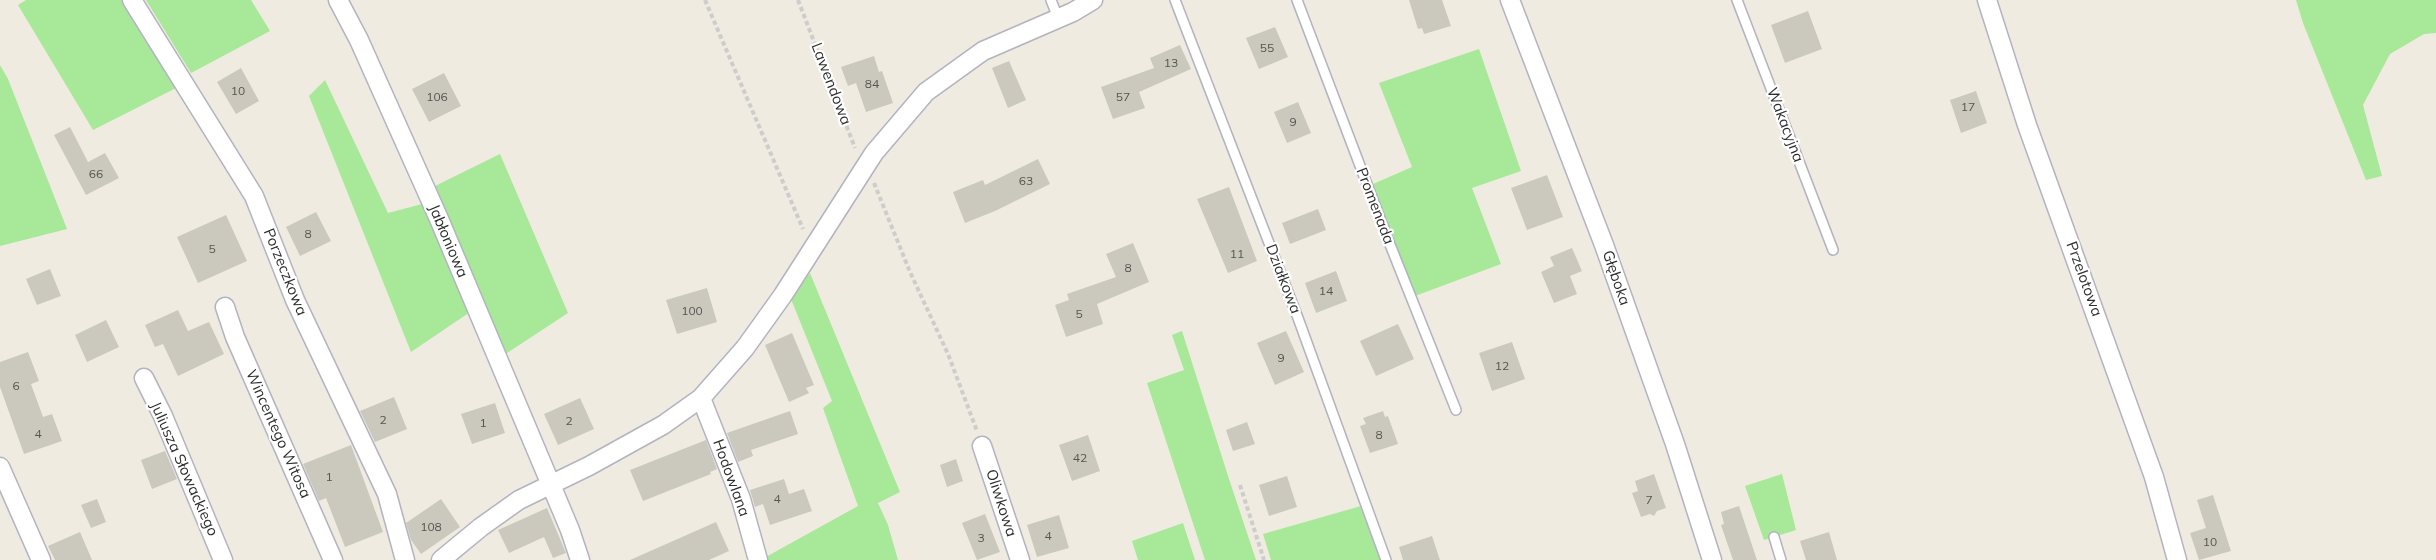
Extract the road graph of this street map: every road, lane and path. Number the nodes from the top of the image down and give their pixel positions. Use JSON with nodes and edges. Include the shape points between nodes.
{"nodes":[{"id":1,"x":132,"y":0,"type":"edge"},
{"id":2,"x":338,"y":0,"type":"edge"},
{"id":3,"x":705,"y":0,"type":"edge"},
{"id":4,"x":798,"y":0,"type":"edge"},
{"id":5,"x":1051,"y":0,"type":"edge"},
{"id":6,"x":1093,"y":0,"type":"edge"},
{"id":7,"x":1175,"y":0,"type":"edge"},
{"id":8,"x":1297,"y":0,"type":"edge"},
{"id":9,"x":1510,"y":0,"type":"edge"},
{"id":10,"x":1737,"y":0,"type":"edge"},
{"id":11,"x":1987,"y":0,"type":"edge"},
{"id":12,"x":1058,"y":18,"type":"junction"},
{"id":13,"x":864,"y":169,"type":"junction"},
{"id":14,"x":813,"y":248,"type":"junction"},
{"id":15,"x":1833,"y":250,"type":"dead end"},
{"id":16,"x":225,"y":307,"type":"dead end"},
{"id":17,"x":144,"y":378,"type":"dead end"},
{"id":18,"x":700,"y":398,"type":"junction"},
{"id":19,"x":1456,"y":410,"type":"dead end"},
{"id":20,"x":982,"y":446,"type":"joint"},
{"id":21,"x":0,"y":467,"type":"edge"},
{"id":22,"x":549,"y":485,"type":"junction"},
{"id":23,"x":1240,"y":485,"type":"dead end"},
{"id":24,"x":1774,"y":537,"type":"dead end"},
{"id":25,"x":41,"y":560,"type":"edge"},
{"id":26,"x":223,"y":560,"type":"edge"},
{"id":27,"x":333,"y":560,"type":"edge"},
{"id":28,"x":405,"y":560,"type":"edge"},
{"id":29,"x":441,"y":560,"type":"edge"},
{"id":30,"x":580,"y":560,"type":"edge"},
{"id":31,"x":758,"y":560,"type":"edge"},
{"id":32,"x":1020,"y":560,"type":"edge"},
{"id":33,"x":1264,"y":560,"type":"edge"},
{"id":34,"x":1386,"y":560,"type":"edge"},
{"id":35,"x":1712,"y":560,"type":"edge"},
{"id":36,"x":1781,"y":560,"type":"edge"},
{"id":37,"x":2177,"y":560,"type":"edge"}],
"edges":[{"from":1,"to":28,"type":"street","name":"Porzeczkowa","via":[[254,196],[295,300],[387,494]]},
{"from":2,"to":22,"type":"street","name":"Jabłoniowa","via":[[439,219]]},
{"from":3,"to":14,"type":"path"},
{"from":4,"to":13,"type":"path","name":"Lawendowa"},
{"from":5,"to":12,"type":"lane"},
{"from":6,"to":12,"type":"street"},
{"from":7,"to":34,"type":"lane","name":"Działkowa"},
{"from":8,"to":19,"type":"lane","name":"Promenada"},
{"from":9,"to":35,"type":"street","name":"Głęboka","via":[[1608,256]]},
{"from":10,"to":15,"type":"lane","name":"Wakacyjna"},
{"from":11,"to":37,"type":"street","name":"Przelotowa","via":[[2027,125],[2154,477]]},
{"from":12,"to":13,"type":"street","via":[[983,51],[926,92]]},
{"from":13,"to":14,"type":"street"},
{"from":13,"to":20,"type":"path","name":"Lawendowa","via":[[876,187],[948,354]]},
{"from":14,"to":18,"type":"street","via":[[745,348]]},
{"from":16,"to":27,"type":"street","name":"Wincentego Witosa"},
{"from":17,"to":26,"type":"street","name":"Juliusza Słowackiego"},
{"from":18,"to":22,"type":"street","via":[[663,425]]},
{"from":18,"to":31,"type":"street","name":"Hodowlana","via":[[741,499]]},
{"from":20,"to":32,"type":"street","name":"Oliwkowa"},
{"from":21,"to":25,"type":"street"},
{"from":22,"to":29,"type":"street","via":[[519,500]]},
{"from":22,"to":30,"type":"street","name":"Jabłoniowa"},
{"from":23,"to":33,"type":"path"},
{"from":24,"to":36,"type":"lane"}]}
